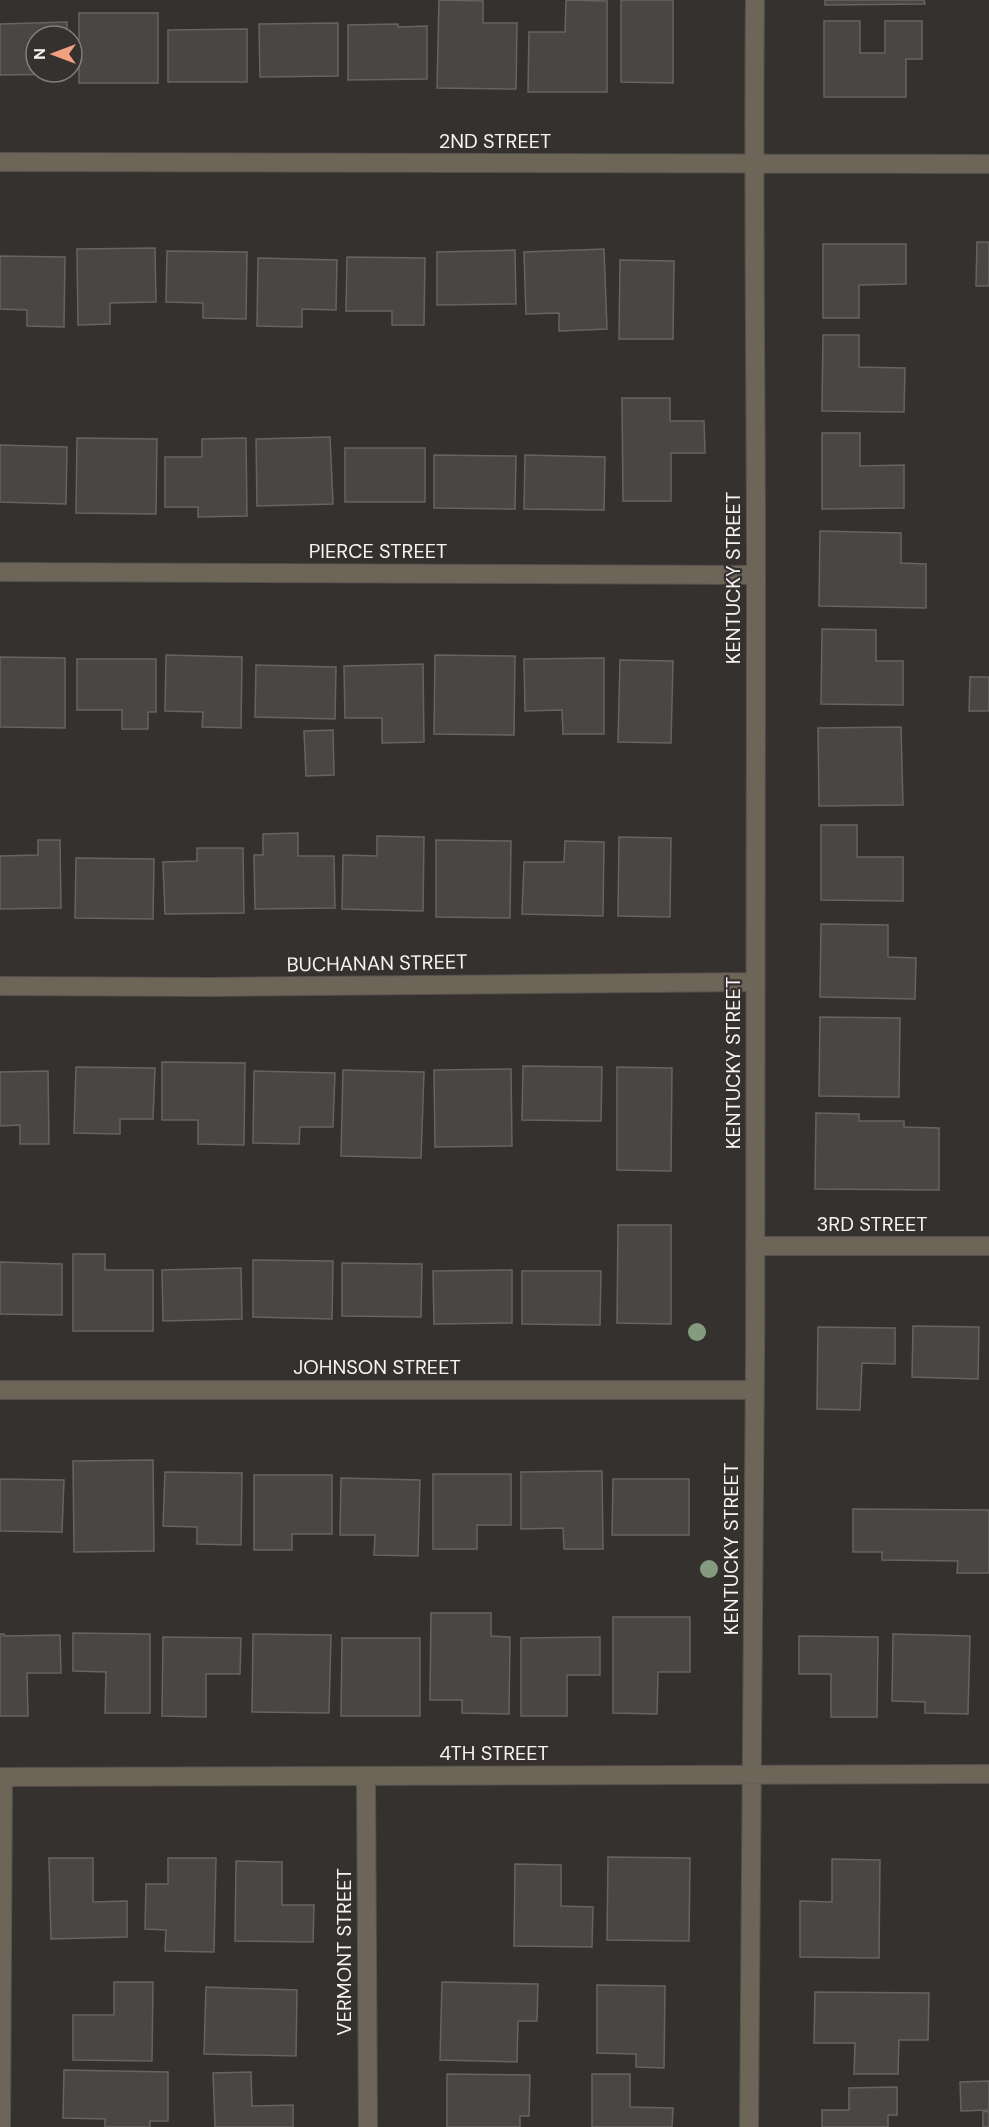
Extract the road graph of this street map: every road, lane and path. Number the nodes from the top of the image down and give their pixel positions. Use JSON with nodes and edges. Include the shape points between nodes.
{"nodes":[{"id":1,"x":755,"y":0,"type":"edge"},
{"id":2,"x":0,"y":162,"type":"edge"},
{"id":3,"x":753,"y":164,"type":"junction"},
{"id":4,"x":989,"y":164,"type":"edge"},
{"id":5,"x":0,"y":572,"type":"edge"},
{"id":6,"x":756,"y":575,"type":"junction"},
{"id":7,"x":755,"y":982,"type":"junction"},
{"id":8,"x":0,"y":986,"type":"edge"},
{"id":9,"x":755,"y":1246,"type":"junction"},
{"id":10,"x":989,"y":1246,"type":"edge"},
{"id":11,"x":0,"y":1390,"type":"edge"},
{"id":12,"x":754,"y":1390,"type":"junction"},
{"id":13,"x":989,"y":1774,"type":"edge"},
{"id":14,"x":753,"y":1775,"type":"junction"},
{"id":15,"x":366,"y":1776,"type":"junction"},
{"id":16,"x":2,"y":1777,"type":"edge"},
{"id":17,"x":1,"y":2127,"type":"edge"},
{"id":18,"x":368,"y":2127,"type":"edge"},
{"id":19,"x":749,"y":2127,"type":"edge"}],
"edges":[{"from":1,"to":3,"type":"street","name":"KENTUCKY STREET"},
{"from":2,"to":3,"type":"street","name":"2ND STREET"},
{"from":3,"to":4,"type":"street","name":"2ND STREET"},
{"from":3,"to":6,"type":"street","name":"KENTUCKY STREET"},
{"from":5,"to":6,"type":"street","name":"PIERCE STREET"},
{"from":6,"to":7,"type":"street","name":"KENTUCKY STREET"},
{"from":7,"to":8,"type":"street","name":"BUCHANAN STREET"},
{"from":7,"to":9,"type":"street","name":"KENTUCKY STREET"},
{"from":9,"to":10,"type":"street","name":"3RD STREET"},
{"from":9,"to":12,"type":"street","name":"KENTUCKY STREET"},
{"from":11,"to":12,"type":"street","name":"JOHNSON STREET"},
{"from":12,"to":14,"type":"street","name":"KENTUCKY STREET"},
{"from":13,"to":14,"type":"street","name":"4TH STREET"},
{"from":14,"to":15,"type":"street","name":"4TH STREET"},
{"from":14,"to":19,"type":"street","name":"KENTUCKY STREET"},
{"from":15,"to":16,"type":"street","name":"4TH STREET"},
{"from":15,"to":18,"type":"street","name":"VERMONT STREET"},
{"from":16,"to":17,"type":"street"}]}
